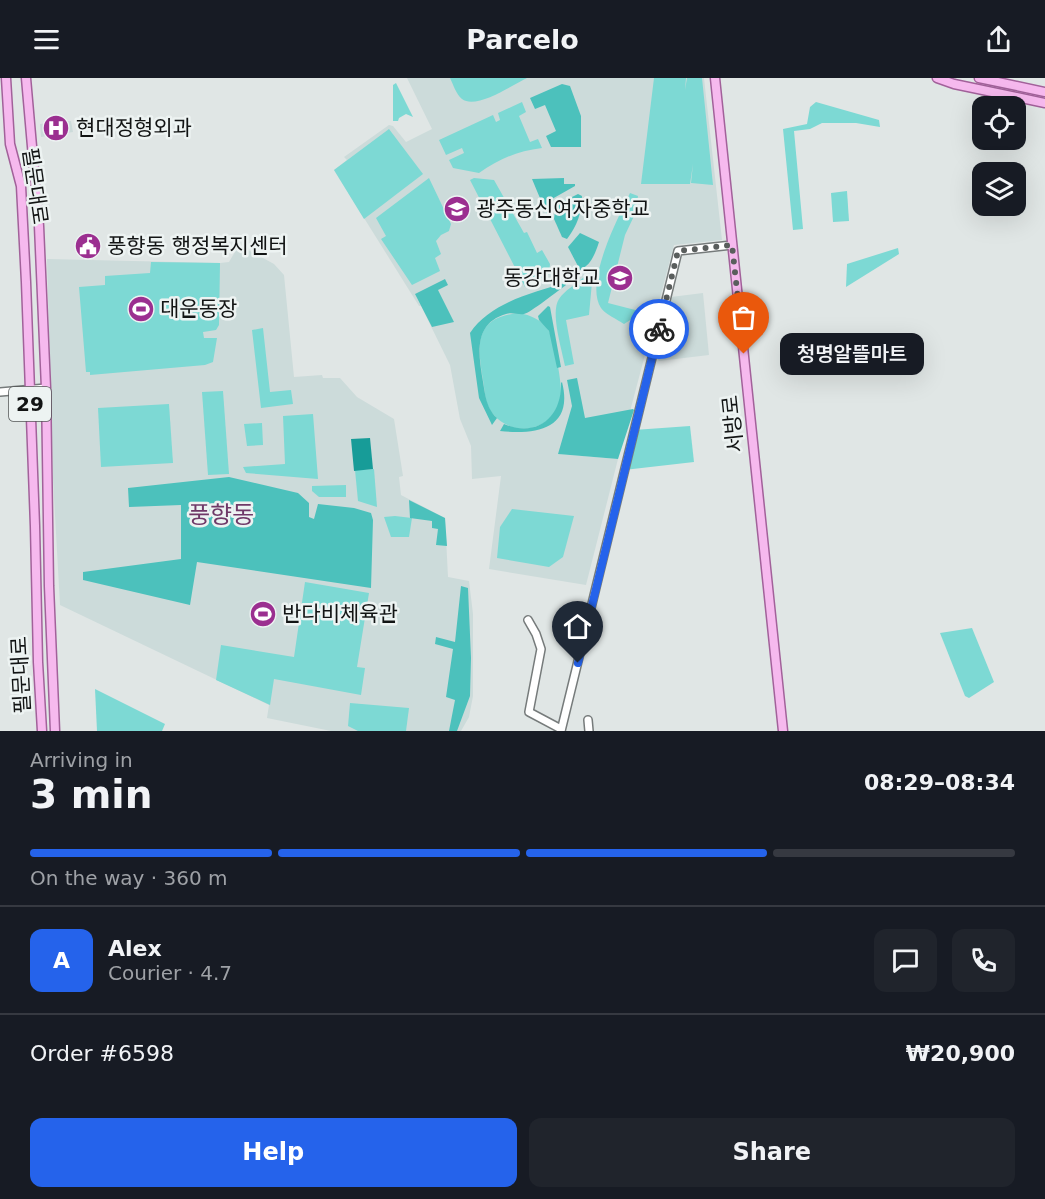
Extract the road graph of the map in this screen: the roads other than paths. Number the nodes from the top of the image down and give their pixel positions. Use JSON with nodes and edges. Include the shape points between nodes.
{"nodes":[{"id":1,"x":6,"y":78,"type":"edge"},
{"id":2,"x":26,"y":78,"type":"edge"},
{"id":3,"x":715,"y":78,"type":"edge"},
{"id":4,"x":937,"y":78,"type":"edge"},
{"id":5,"x":979,"y":78,"type":"edge"},
{"id":6,"x":1045,"y":92,"type":"edge"},
{"id":7,"x":1045,"y":103,"type":"edge"},
{"id":8,"x":732,"y":245,"type":"junction"},
{"id":9,"x":46,"y":388,"type":"junction"},
{"id":10,"x":29,"y":390,"type":"junction"},
{"id":11,"x":0,"y":392,"type":"edge"},
{"id":12,"x":528,"y":620,"type":"dead end"},
{"id":13,"x":588,"y":720,"type":"dead end"},
{"id":14,"x":561,"y":730,"type":"edge"},
{"id":15,"x":42,"y":731,"type":"edge"},
{"id":16,"x":55,"y":731,"type":"edge"},
{"id":17,"x":590,"y":731,"type":"edge"},
{"id":18,"x":783,"y":731,"type":"edge"}],
"edges":[{"from":1,"to":10,"type":"main road","name":"필문대로","number":"29","via":[[9,137],[21,186]]},
{"from":2,"to":9,"type":"main road","name":"필문대로","number":"29","via":[[36,177]]},
{"from":3,"to":8,"type":"main road","name":"서방로"},
{"from":4,"to":7,"type":"main road"},
{"from":5,"to":6,"type":"main road"},
{"from":8,"to":14,"type":"street","via":[[678,251]]},
{"from":8,"to":18,"type":"main road","name":"서방로"},
{"from":9,"to":10,"type":"street"},
{"from":9,"to":16,"type":"main road","name":"필문대로","number":"29"},
{"from":10,"to":11,"type":"street"},
{"from":10,"to":15,"type":"main road","name":"필문대로","number":"29"},
{"from":12,"to":14,"type":"street","via":[[541,649],[529,712]]},
{"from":13,"to":17,"type":"street"}]}
